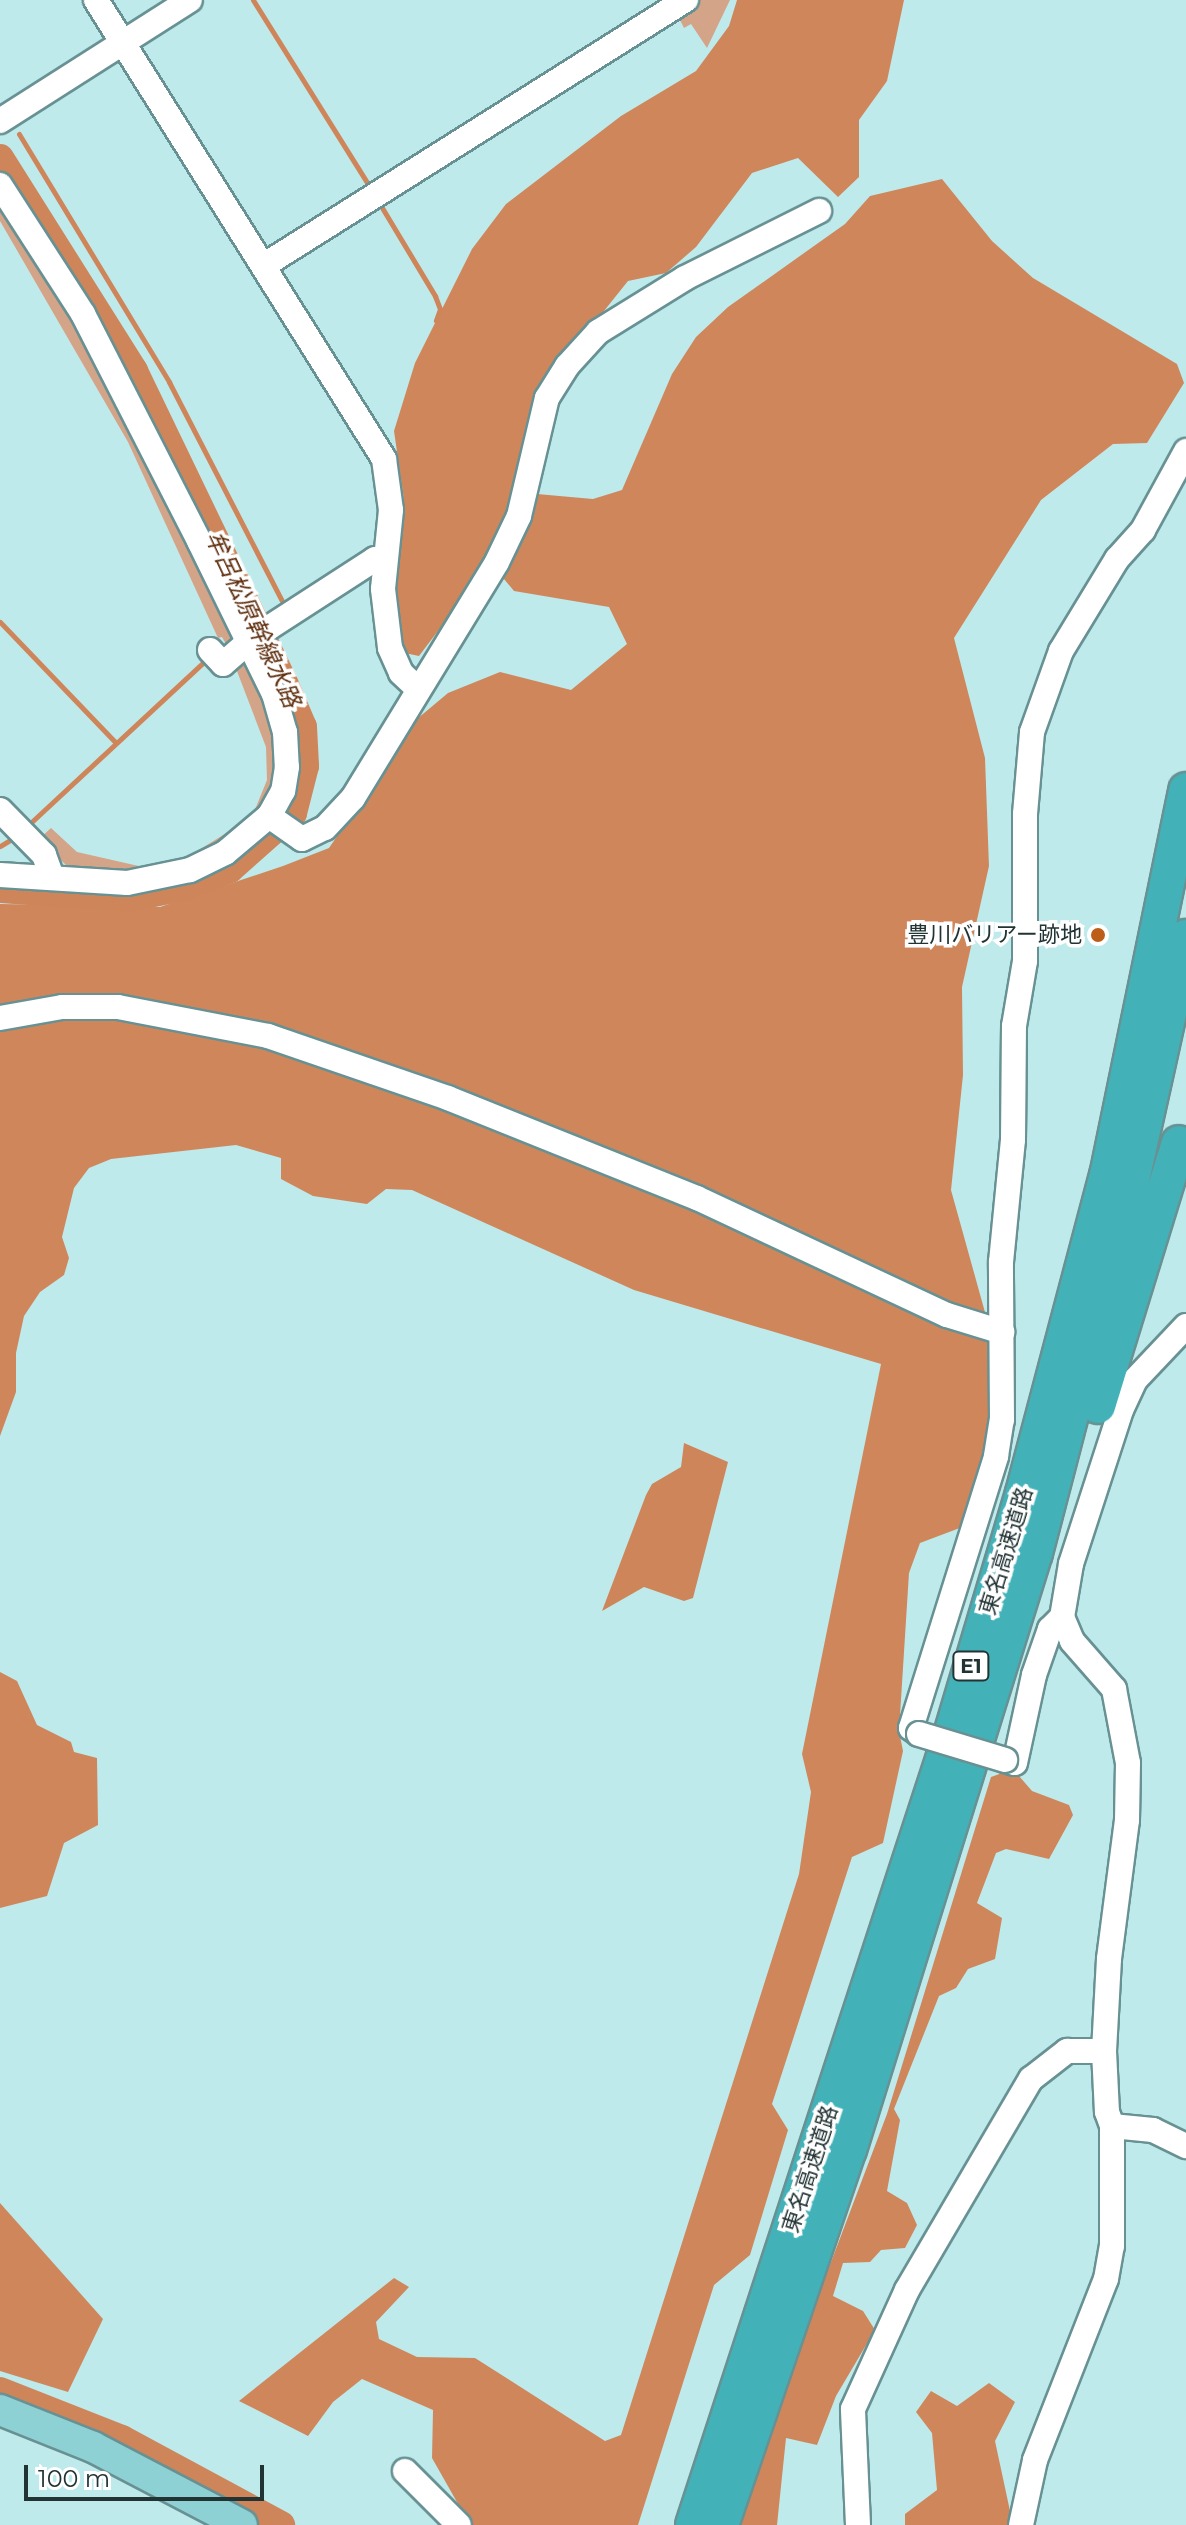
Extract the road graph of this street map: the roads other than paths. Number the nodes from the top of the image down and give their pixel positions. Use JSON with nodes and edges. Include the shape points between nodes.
{"nodes":[{"id":1,"x":96,"y":0,"type":"edge"},
{"id":2,"x":190,"y":0,"type":"edge"},
{"id":3,"x":686,"y":0,"type":"edge"},
{"id":4,"x":123,"y":42,"type":"junction"},
{"id":5,"x":0,"y":121,"type":"edge"},
{"id":6,"x":0,"y":185,"type":"edge"},
{"id":7,"x":819,"y":211,"type":"dead end"},
{"id":8,"x":263,"y":266,"type":"junction"},
{"id":9,"x":1186,"y":451,"type":"edge"},
{"id":10,"x":385,"y":559,"type":"junction"},
{"id":11,"x":257,"y":636,"type":"junction"},
{"id":12,"x":214,"y":654,"type":"dead end"},
{"id":13,"x":417,"y":688,"type":"junction"},
{"id":14,"x":1186,"y":790,"type":"edge"},
{"id":15,"x":278,"y":823,"type":"junction"},
{"id":16,"x":14,"y":825,"type":"edge"},
{"id":17,"x":0,"y":875,"type":"edge"},
{"id":18,"x":52,"y":877,"type":"junction"},
{"id":19,"x":1186,"y":937,"type":"edge"},
{"id":20,"x":0,"y":1018,"type":"edge"},
{"id":21,"x":1179,"y":1143,"type":"dead end"},
{"id":22,"x":1186,"y":1326,"type":"edge"},
{"id":23,"x":1002,"y":1332,"type":"junction"},
{"id":24,"x":1018,"y":1612,"type":"junction"},
{"id":25,"x":1062,"y":1617,"type":"junction"},
{"id":26,"x":1104,"y":2051,"type":"junction"},
{"id":27,"x":1112,"y":2126,"type":"junction"},
{"id":28,"x":1183,"y":2137,"type":"edge"},
{"id":29,"x":0,"y":2410,"type":"edge"},
{"id":30,"x":405,"y":2471,"type":"dead end"},
{"id":31,"x":242,"y":2525,"type":"edge"},
{"id":32,"x":459,"y":2525,"type":"edge"},
{"id":33,"x":693,"y":2525,"type":"edge"},
{"id":34,"x":721,"y":2525,"type":"edge"},
{"id":35,"x":858,"y":2525,"type":"edge"},
{"id":36,"x":1021,"y":2525,"type":"edge"}],
"edges":[{"from":1,"to":4,"type":"street"},
{"from":2,"to":4,"type":"street"},
{"from":3,"to":8,"type":"street"},
{"from":4,"to":5,"type":"street"},
{"from":4,"to":8,"type":"street"},
{"from":6,"to":11,"type":"street","via":[[113,369]]},
{"from":7,"to":13,"type":"street","via":[[685,278],[598,332],[567,366],[547,398],[537,429],[519,516],[497,562]]},
{"from":8,"to":10,"type":"street","via":[[384,459],[391,510]]},
{"from":9,"to":23,"type":"street","via":[[1143,530],[1117,559],[1061,651],[1032,732],[1025,814],[1025,961],[1014,1026]]},
{"from":10,"to":11,"type":"street","via":[[375,559]]},
{"from":10,"to":13,"type":"street","via":[[390,648],[401,673]]},
{"from":11,"to":12,"type":"street","via":[[223,664]]},
{"from":11,"to":15,"type":"street","via":[[285,732]]},
{"from":13,"to":15,"type":"street","via":[[353,798],[325,828],[302,839]]},
{"from":14,"to":33,"type":"highway","name":"東名高速道路","number":"E1","via":[[1107,1176],[1023,1493],[949,1741]]},
{"from":15,"to":18,"type":"street","via":[[225,853],[153,881]]},
{"from":16,"to":18,"type":"street","via":[[44,855]]},
{"from":17,"to":18,"type":"street"},
{"from":19,"to":24,"type":"highway","name":"東名高速道路","number":"E1","via":[[1093,1337]]},
{"from":20,"to":23,"type":"street","via":[[62,1007],[118,1007],[268,1036],[448,1098],[697,1198],[947,1315]]},
{"from":21,"to":24,"type":"highway","via":[[1069,1497]]},
{"from":22,"to":25,"type":"street","via":[[1135,1380],[1121,1410],[1071,1564]]},
{"from":23,"to":25,"type":"street","bridge":true,"via":[[1002,1420],[996,1456],[911,1728],[1015,1763],[1034,1675],[1050,1629]]},
{"from":24,"to":34,"type":"highway","name":"東名高速道路","number":"E1","via":[[849,2150]]},
{"from":25,"to":26,"type":"street","via":[[1072,1641],[1114,1689],[1128,1763]]},
{"from":26,"to":27,"type":"street","via":[[1105,2099]]},
{"from":26,"to":35,"type":"street","via":[[1067,2051],[1031,2079],[907,2290],[853,2409]]},
{"from":27,"to":28,"type":"street"},
{"from":27,"to":36,"type":"street","via":[[1112,2246],[1106,2279],[1035,2460]]},
{"from":29,"to":31,"type":"main road","via":[[93,2447]]},
{"from":30,"to":32,"type":"street"}]}
